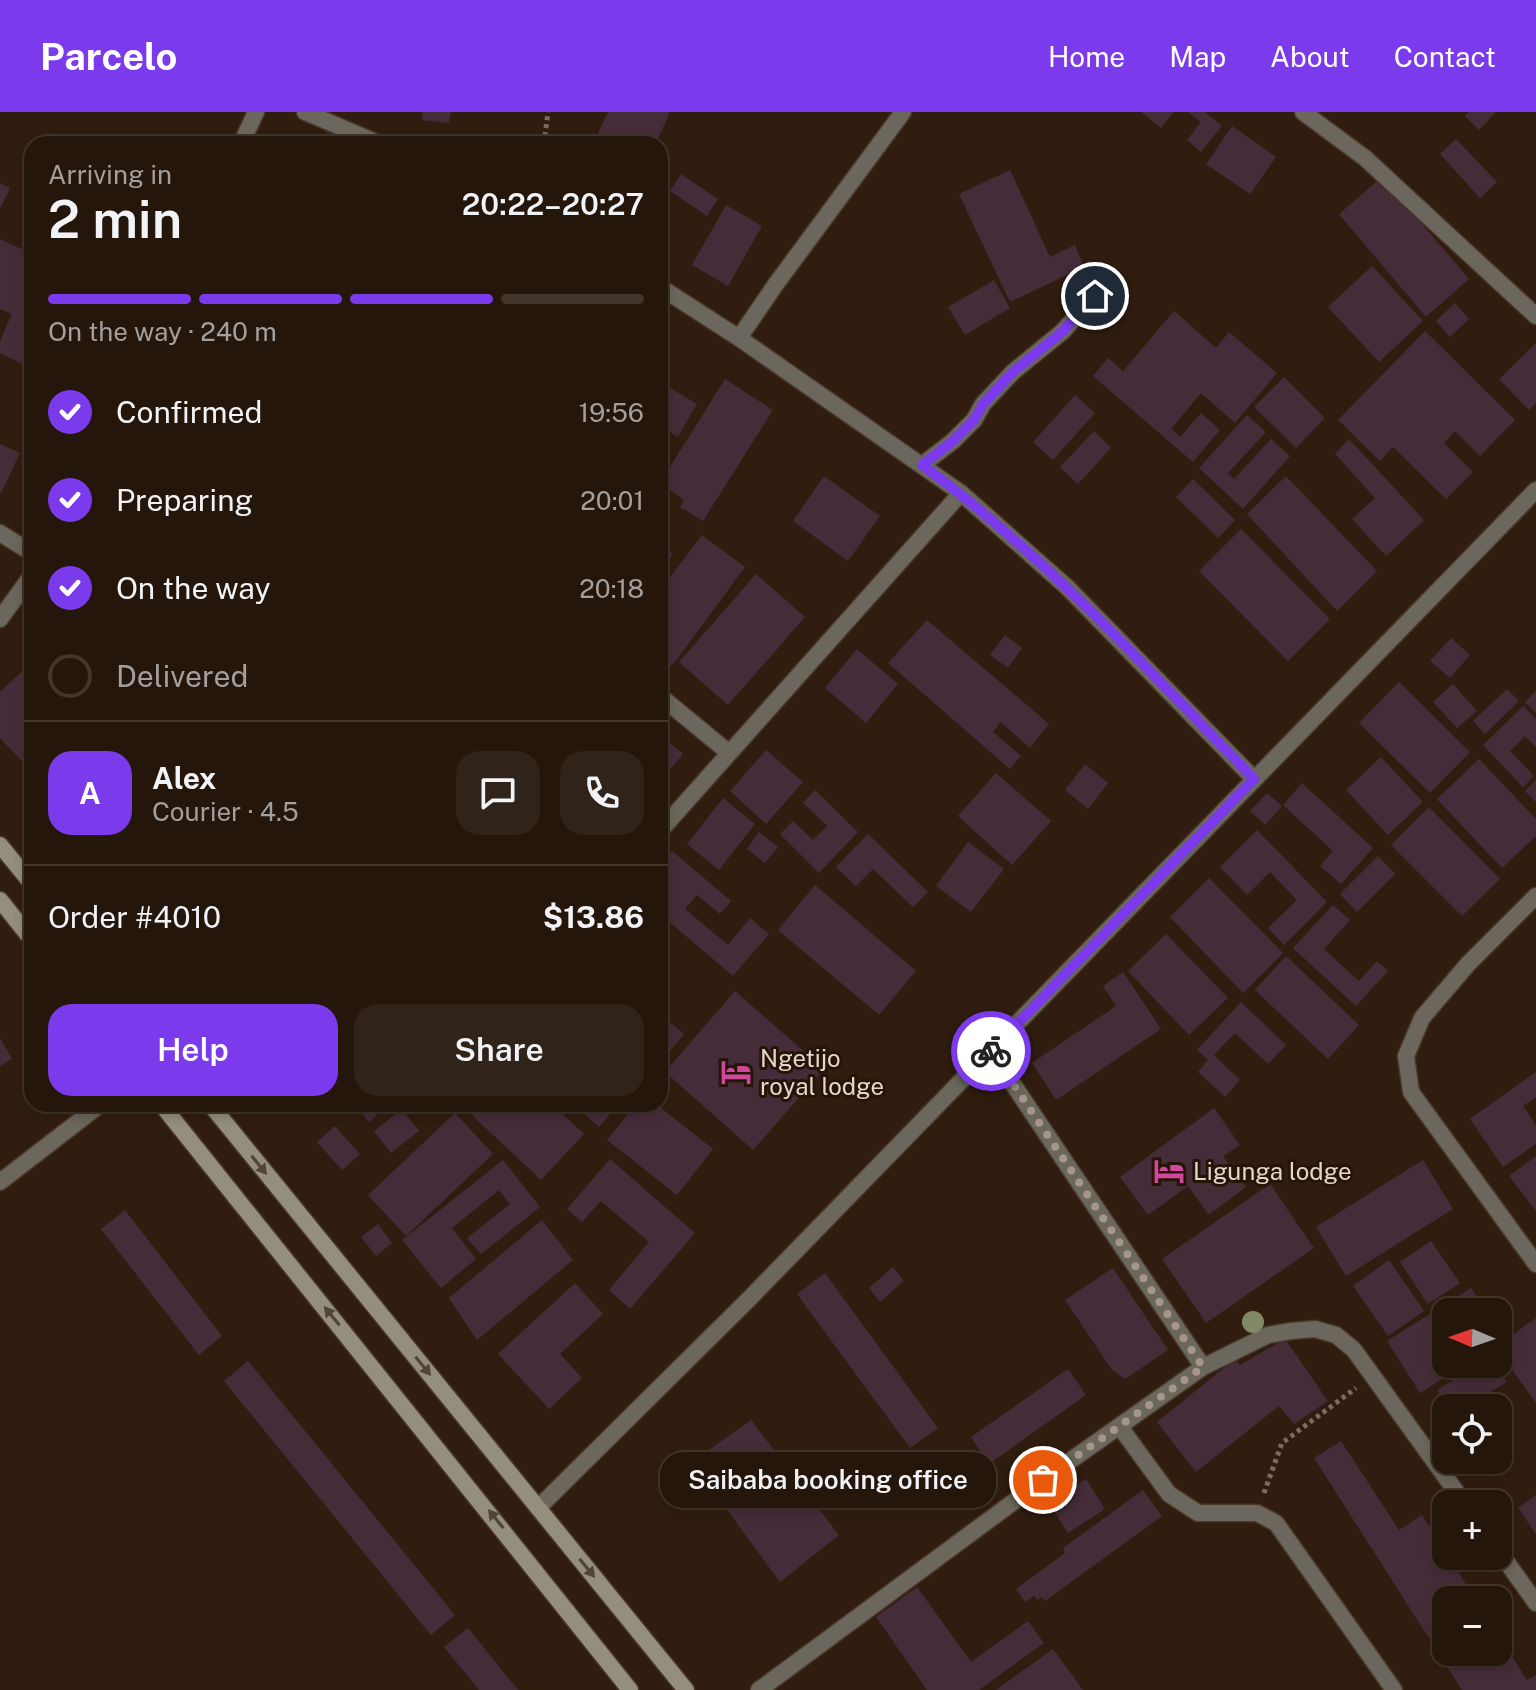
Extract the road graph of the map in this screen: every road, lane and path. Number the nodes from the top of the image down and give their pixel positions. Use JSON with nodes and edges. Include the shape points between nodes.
{"nodes":[{"id":1,"x":256,"y":112,"type":"edge"},
{"id":2,"x":305,"y":112,"type":"edge"},
{"id":3,"x":548,"y":112,"type":"edge"},
{"id":4,"x":903,"y":112,"type":"edge"},
{"id":5,"x":1303,"y":112,"type":"edge"},
{"id":6,"x":245,"y":136,"type":"edge"},
{"id":7,"x":361,"y":136,"type":"edge"},
{"id":8,"x":545,"y":136,"type":"edge"},
{"id":9,"x":668,"y":292,"type":"edge"},
{"id":10,"x":1095,"y":296,"type":"dead end"},
{"id":11,"x":1536,"y":316,"type":"edge"},
{"id":12,"x":739,"y":338,"type":"junction"},
{"id":13,"x":922,"y":465,"type":"junction"},
{"id":14,"x":1536,"y":490,"type":"edge"},
{"id":15,"x":961,"y":493,"type":"junction"},
{"id":16,"x":0,"y":533,"type":"edge"},
{"id":17,"x":24,"y":548,"type":"edge"},
{"id":18,"x":24,"y":586,"type":"edge"},
{"id":19,"x":0,"y":619,"type":"edge"},
{"id":20,"x":668,"y":703,"type":"edge"},
{"id":21,"x":728,"y":752,"type":"junction"},
{"id":22,"x":1254,"y":779,"type":"junction"},
{"id":23,"x":668,"y":822,"type":"edge"},
{"id":24,"x":0,"y":845,"type":"edge"},
{"id":25,"x":24,"y":874,"type":"edge"},
{"id":26,"x":1536,"y":896,"type":"edge"},
{"id":27,"x":2,"y":906,"type":"edge"},
{"id":28,"x":24,"y":931,"type":"edge"},
{"id":29,"x":990,"y":1050,"type":"junction"},
{"id":30,"x":91,"y":1112,"type":"edge"},
{"id":31,"x":167,"y":1112,"type":"edge"},
{"id":32,"x":216,"y":1112,"type":"edge"},
{"id":33,"x":0,"y":1182,"type":"edge"},
{"id":34,"x":1536,"y":1264,"type":"edge"},
{"id":35,"x":1203,"y":1367,"type":"junction"},
{"id":36,"x":1373,"y":1375,"type":"junction"},
{"id":37,"x":1120,"y":1427,"type":"junction"},
{"id":38,"x":1455,"y":1490,"type":"edge"},
{"id":39,"x":538,"y":1508,"type":"junction"},
{"id":40,"x":1257,"y":1513,"type":"junction"},
{"id":41,"x":1512,"y":1570,"type":"edge"},
{"id":42,"x":1536,"y":1603,"type":"edge"},
{"id":43,"x":630,"y":1690,"type":"edge"},
{"id":44,"x":686,"y":1690,"type":"edge"},
{"id":45,"x":759,"y":1690,"type":"edge"},
{"id":46,"x":1394,"y":1690,"type":"edge"}],
"edges":[{"from":1,"to":6,"type":"street"},
{"from":2,"to":7,"type":"street"},
{"from":3,"to":8,"type":"path"},
{"from":4,"to":12,"type":"street"},
{"from":5,"to":11,"type":"street","via":[[1365,158]]},
{"from":9,"to":12,"type":"street"},
{"from":10,"to":13,"type":"street","via":[[1013,372],[953,441]]},
{"from":12,"to":13,"type":"street"},
{"from":13,"to":15,"type":"street"},
{"from":14,"to":22,"type":"street"},
{"from":15,"to":21,"type":"street"},
{"from":15,"to":22,"type":"street","via":[[1068,588]]},
{"from":16,"to":17,"type":"street"},
{"from":18,"to":19,"type":"street"},
{"from":20,"to":21,"type":"street"},
{"from":21,"to":23,"type":"street"},
{"from":22,"to":29,"type":"street"},
{"from":24,"to":25,"type":"main road"},
{"from":26,"to":34,"type":"street","via":[[1422,1018],[1406,1056],[1411,1092]]},
{"from":27,"to":28,"type":"main road"},
{"from":29,"to":35,"type":"street"},
{"from":29,"to":39,"type":"street"},
{"from":30,"to":33,"type":"street"},
{"from":43,"to":31,"type":"main road","one_way":true},
{"from":32,"to":39,"type":"main road","one_way":true},
{"from":35,"to":36,"type":"street","via":[[1268,1335],[1315,1329],[1336,1335]]},
{"from":35,"to":37,"type":"street"},
{"from":36,"to":38,"type":"street"},
{"from":36,"to":40,"type":"path","via":[[1282,1443]]},
{"from":37,"to":40,"type":"street","via":[[1169,1494],[1198,1513]]},
{"from":37,"to":45,"type":"street"},
{"from":39,"to":44,"type":"main road","one_way":true},
{"from":40,"to":46,"type":"street","via":[[1276,1523]]},
{"from":41,"to":42,"type":"street"}]}
